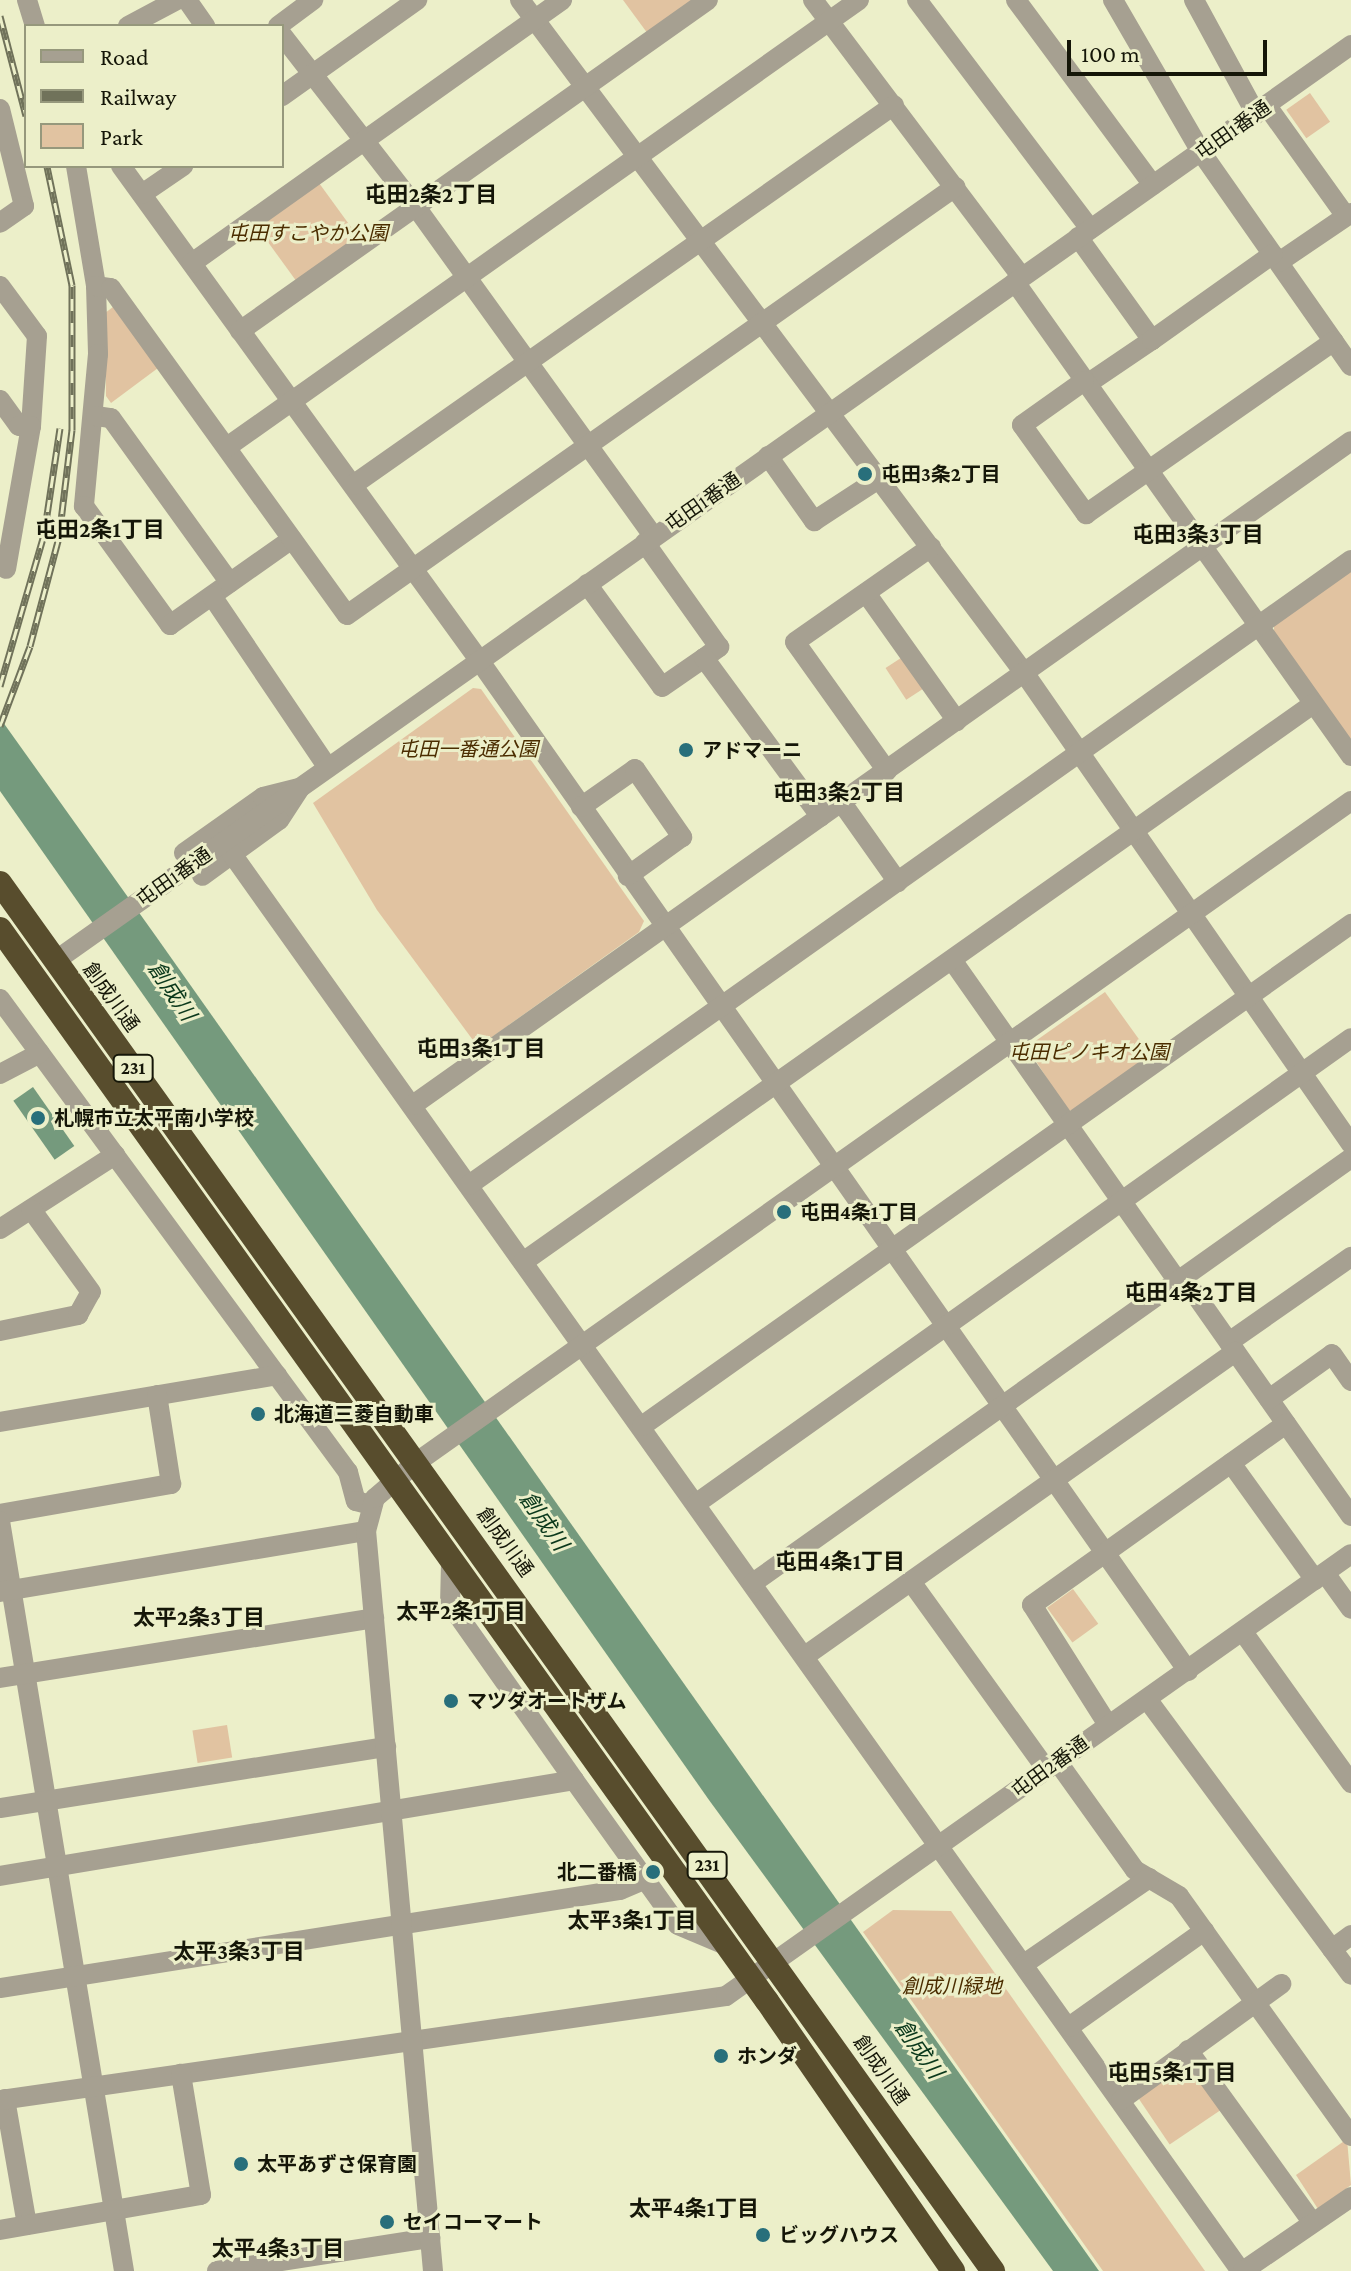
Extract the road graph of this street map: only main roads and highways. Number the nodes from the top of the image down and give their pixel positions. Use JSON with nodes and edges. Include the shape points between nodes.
{"nodes":[{"id":1,"x":0,"y":883,"type":"edge"},
{"id":2,"x":0,"y":929,"type":"edge"},
{"id":3,"x":953,"y":2271,"type":"edge"},
{"id":4,"x":993,"y":2271,"type":"edge"}],
"edges":[{"from":1,"to":4,"type":"highway","name":"創成川通","number":"231"},
{"from":2,"to":3,"type":"highway","number":"231"}]}
